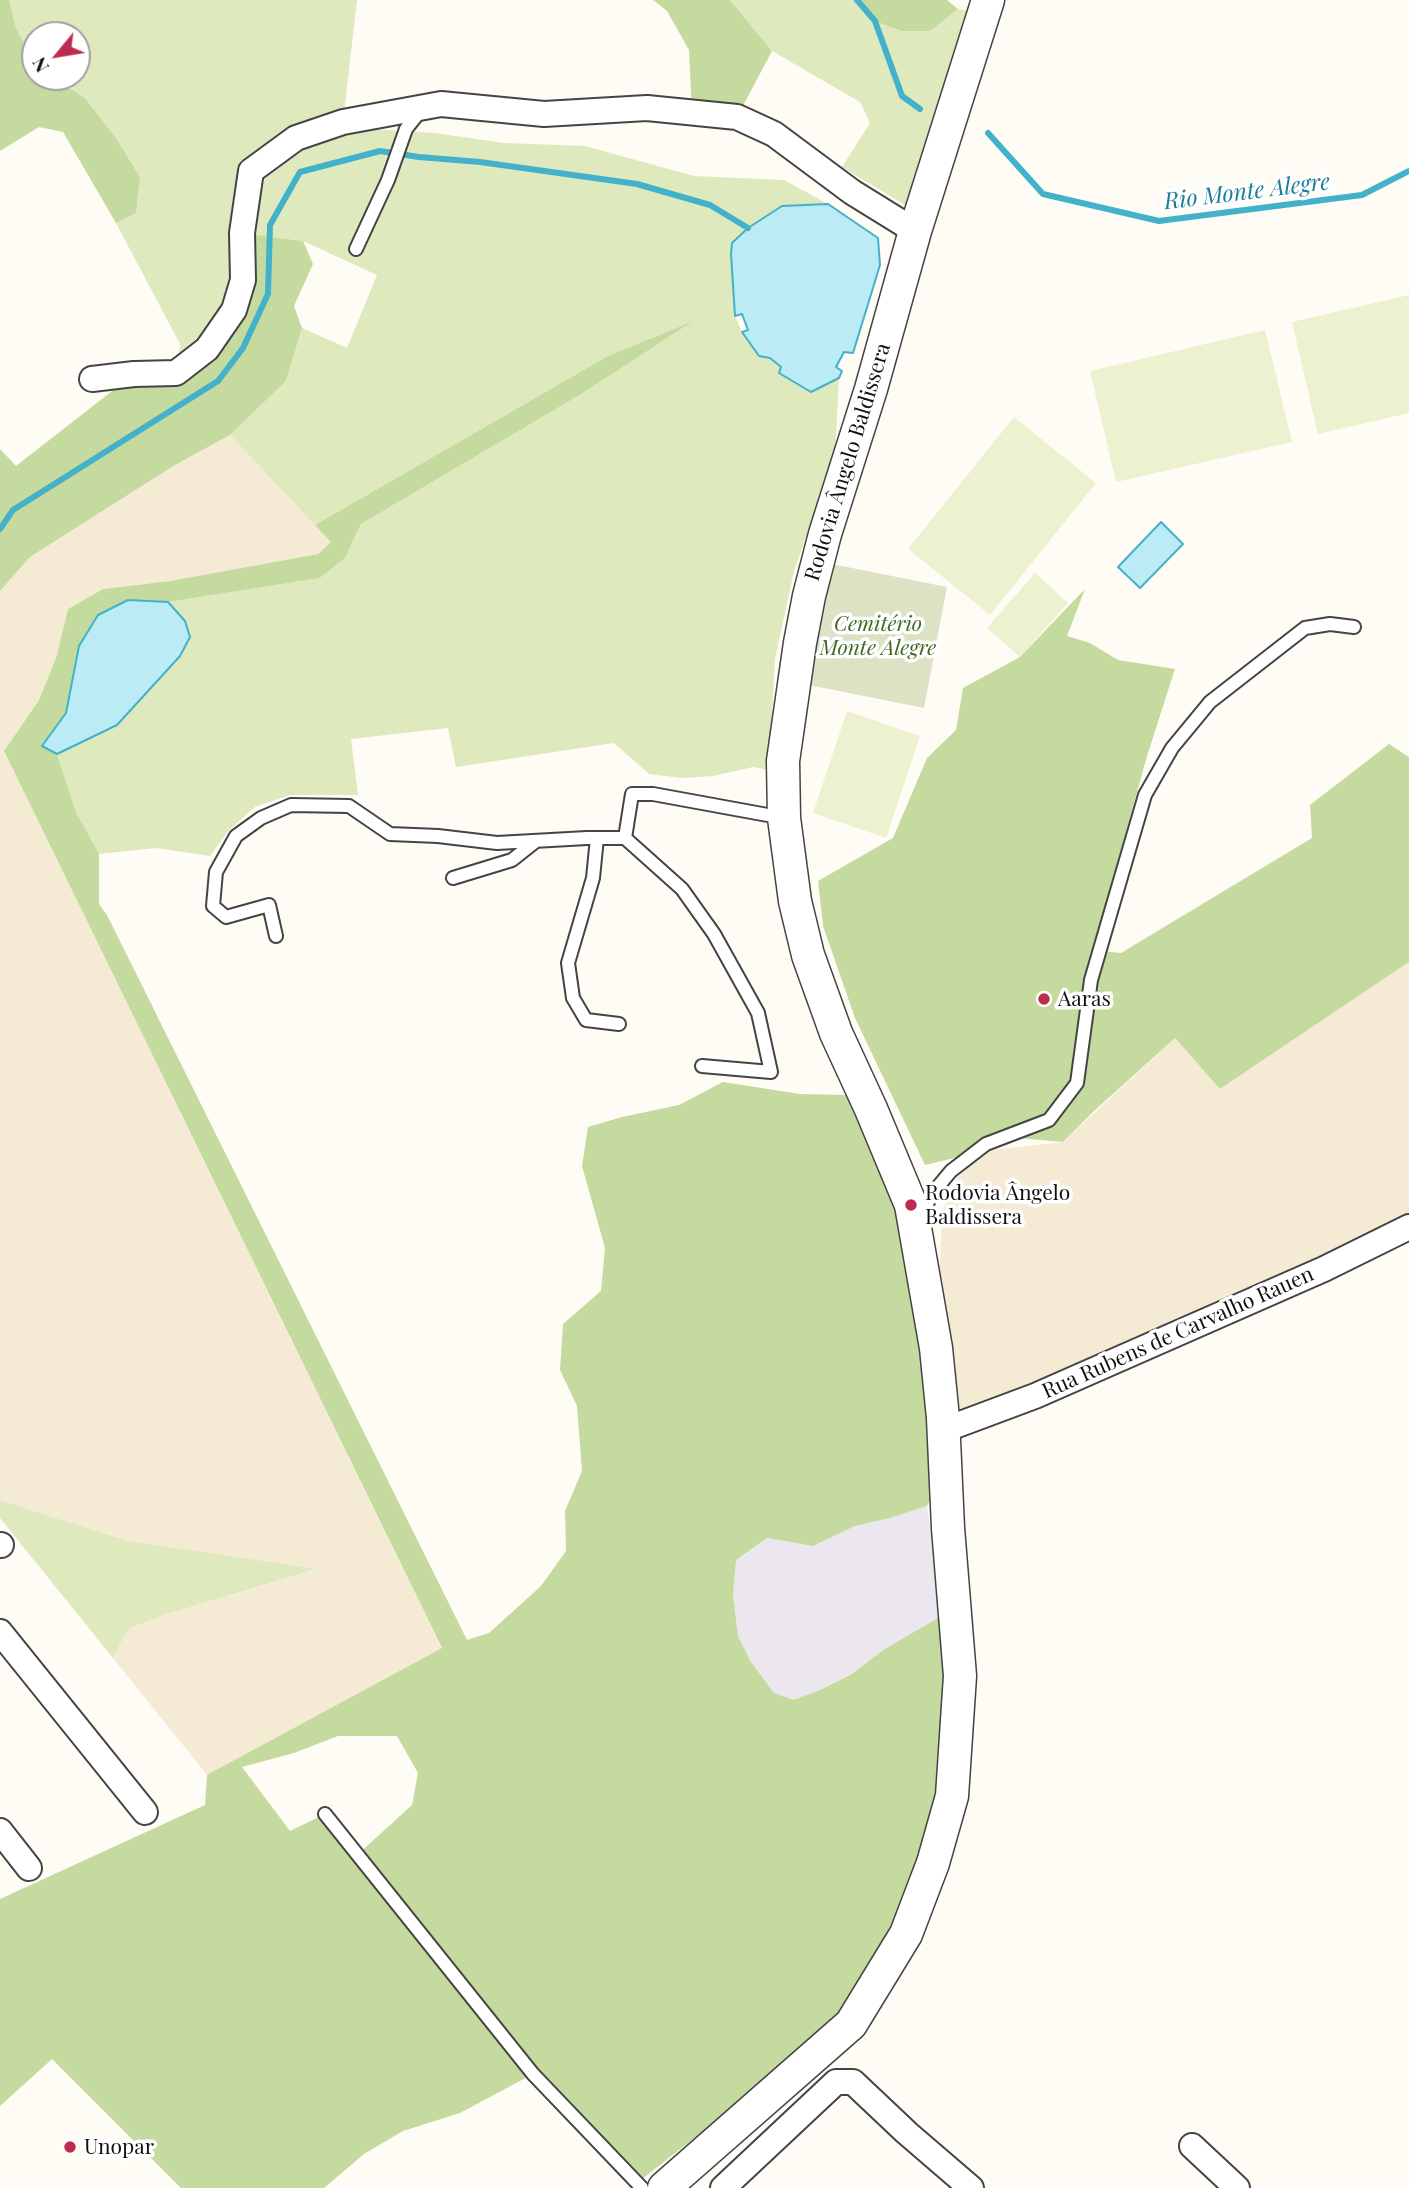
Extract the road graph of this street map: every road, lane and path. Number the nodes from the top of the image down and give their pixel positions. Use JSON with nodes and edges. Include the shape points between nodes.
{"nodes":[{"id":1,"x":988,"y":0,"type":"edge"},
{"id":2,"x":424,"y":107,"type":"junction"},
{"id":3,"x":915,"y":231,"type":"junction"},
{"id":4,"x":356,"y":249,"type":"dead end"},
{"id":5,"x":92,"y":379,"type":"dead end"},
{"id":6,"x":1354,"y":627,"type":"dead end"},
{"id":7,"x":784,"y":818,"type":"junction"},
{"id":8,"x":597,"y":838,"type":"junction"},
{"id":9,"x":625,"y":838,"type":"junction"},
{"id":10,"x":537,"y":841,"type":"junction"},
{"id":11,"x":453,"y":878,"type":"dead end"},
{"id":12,"x":276,"y":936,"type":"dead end"},
{"id":13,"x":619,"y":1024,"type":"dead end"},
{"id":14,"x":702,"y":1066,"type":"dead end"},
{"id":15,"x":1409,"y":1227,"type":"edge"},
{"id":16,"x":915,"y":1230,"type":"junction"},
{"id":17,"x":944,"y":1430,"type":"junction"},
{"id":18,"x":0,"y":1632,"type":"edge"},
{"id":19,"x":145,"y":1812,"type":"dead end"},
{"id":20,"x":325,"y":1814,"type":"dead end"},
{"id":21,"x":0,"y":1832,"type":"edge"},
{"id":22,"x":29,"y":1868,"type":"dead end"},
{"id":23,"x":1192,"y":2146,"type":"dead end"},
{"id":24,"x":677,"y":2183,"type":"edge"},
{"id":25,"x":642,"y":2188,"type":"edge"},
{"id":26,"x":723,"y":2188,"type":"edge"},
{"id":27,"x":971,"y":2188,"type":"edge"},
{"id":28,"x":1237,"y":2188,"type":"edge"}],
"edges":[{"from":1,"to":3,"type":"street","name":"Rodovia Ângelo Baldissera"},
{"from":2,"to":3,"type":"street","via":[[441,104],[544,114],[646,108],[737,117],[774,134]]},
{"from":2,"to":4,"type":"lane","via":[[406,129]]},
{"from":2,"to":5,"type":"street","via":[[343,122],[296,138],[251,171],[242,233],[243,280],[234,310],[207,349],[176,373]]},
{"from":3,"to":7,"type":"street","name":"Rodovia Ângelo Baldissera","via":[[809,596],[784,749]]},
{"from":6,"to":16,"type":"lane","via":[[1306,628],[1210,702],[1172,748],[1144,795],[1091,980],[1077,1083],[1049,1120],[986,1144],[951,1171],[931,1195]]},
{"from":7,"to":9,"type":"lane","via":[[632,794]]},
{"from":7,"to":16,"type":"street","name":"Rodovia Ângelo Baldissera","via":[[808,955],[836,1033],[911,1205]]},
{"from":8,"to":9,"type":"lane"},
{"from":8,"to":10,"type":"lane"},
{"from":8,"to":13,"type":"lane","via":[[593,878],[568,963],[573,999],[586,1020]]},
{"from":9,"to":14,"type":"lane","via":[[682,890],[714,934],[758,1013],[771,1072]]},
{"from":10,"to":11,"type":"lane","via":[[512,860]]},
{"from":10,"to":12,"type":"lane","via":[[497,843],[390,834],[349,806],[291,805],[236,836],[216,872],[213,906],[226,916],[269,905]]},
{"from":15,"to":17,"type":"street","name":"Rua Rubens de Carvalho Rauen","via":[[1048,1390]]},
{"from":16,"to":17,"type":"street","name":"Rodovia Ângelo Baldissera","via":[[936,1348]]},
{"from":17,"to":24,"type":"street","name":"Rodovia Ângelo Baldissera","via":[[960,1675],[953,1796],[933,1863],[906,1934],[851,2024],[715,2141]]},
{"from":18,"to":19,"type":"street"},
{"from":20,"to":25,"type":"lane","via":[[533,2074]]},
{"from":21,"to":22,"type":"street"},
{"from":23,"to":28,"type":"street"},
{"from":26,"to":27,"type":"street","via":[[836,2082],[853,2082]]}]}
